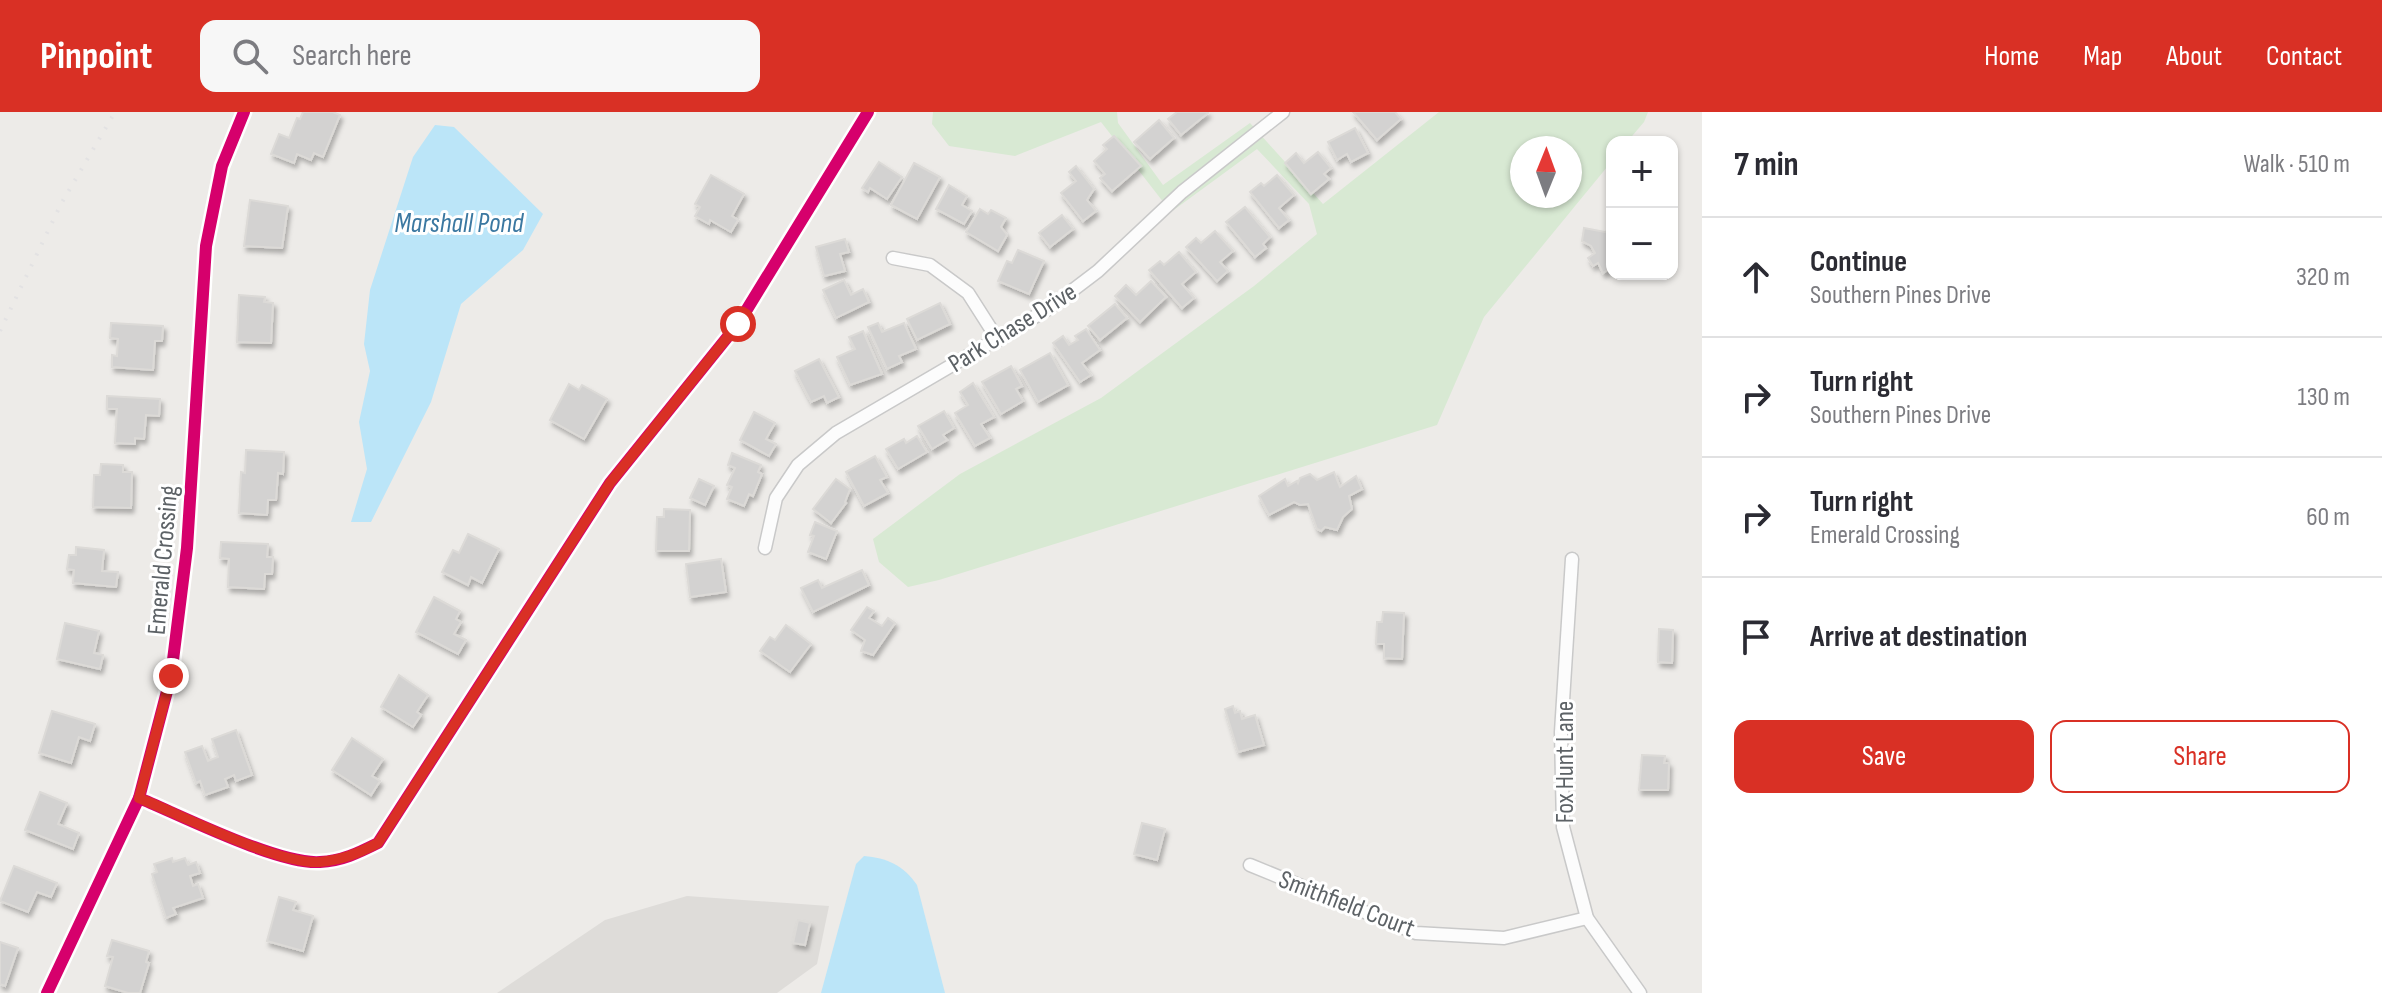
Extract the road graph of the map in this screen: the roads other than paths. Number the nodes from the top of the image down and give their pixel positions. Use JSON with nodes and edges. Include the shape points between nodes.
{"nodes":[{"id":1,"x":244,"y":112,"type":"edge"},
{"id":2,"x":868,"y":112,"type":"edge"},
{"id":3,"x":1283,"y":112,"type":"edge"},
{"id":4,"x":893,"y":258,"type":"dead end"},
{"id":5,"x":998,"y":340,"type":"junction"},
{"id":6,"x":765,"y":548,"type":"dead end"},
{"id":7,"x":1572,"y":559,"type":"dead end"},
{"id":8,"x":139,"y":798,"type":"junction"},
{"id":9,"x":1250,"y":865,"type":"dead end"},
{"id":10,"x":1587,"y":918,"type":"junction"},
{"id":11,"x":47,"y":993,"type":"edge"},
{"id":12,"x":1640,"y":993,"type":"edge"}],
"edges":[{"from":1,"to":8,"type":"street","name":"Emerald Crossing","via":[[222,166],[206,246],[178,631],[165,706]]},
{"from":2,"to":8,"type":"street","via":[[738,324],[610,483],[378,843],[351,857],[317,863],[282,857]]},
{"from":3,"to":5,"type":"street","name":"Park Chase Drive","via":[[1182,192],[1098,271]]},
{"from":4,"to":5,"type":"street","via":[[930,265],[968,293]]},
{"from":5,"to":6,"type":"street","name":"Park Chase Drive","via":[[836,433],[798,465],[776,498]]},
{"from":7,"to":10,"type":"street","name":"Fox Hunt Lane","via":[[1561,732],[1563,827]]},
{"from":8,"to":11,"type":"street","name":"Emerald Crossing"},
{"from":9,"to":10,"type":"street","name":"Smithfield Court","via":[[1416,933],[1504,938]]},
{"from":10,"to":12,"type":"street","name":"Fox Hunt Lane"}]}
